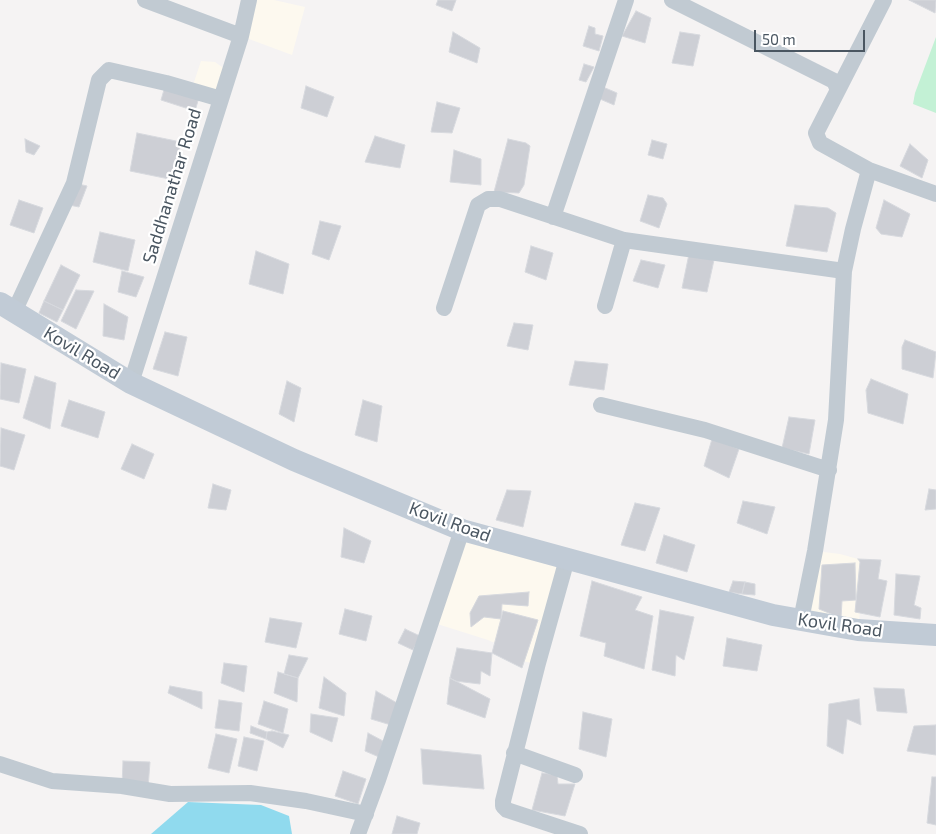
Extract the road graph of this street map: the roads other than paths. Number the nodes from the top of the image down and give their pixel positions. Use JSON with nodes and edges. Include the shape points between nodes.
{"nodes":[{"id":1,"x":145,"y":0,"type":"edge"},
{"id":2,"x":249,"y":0,"type":"edge"},
{"id":3,"x":626,"y":0,"type":"edge"},
{"id":4,"x":672,"y":0,"type":"edge"},
{"id":5,"x":884,"y":0,"type":"edge"},
{"id":6,"x":241,"y":36,"type":"junction"},
{"id":7,"x":838,"y":90,"type":"junction"},
{"id":8,"x":221,"y":99,"type":"junction"},
{"id":9,"x":869,"y":170,"type":"junction"},
{"id":10,"x":936,"y":194,"type":"edge"},
{"id":11,"x":553,"y":217,"type":"junction"},
{"id":12,"x":624,"y":240,"type":"junction"},
{"id":13,"x":844,"y":271,"type":"junction"},
{"id":14,"x":5,"y":305,"type":"edge"},
{"id":15,"x":605,"y":306,"type":"dead end"},
{"id":16,"x":444,"y":308,"type":"dead end"},
{"id":17,"x":131,"y":382,"type":"junction"},
{"id":18,"x":601,"y":404,"type":"dead end"},
{"id":19,"x":829,"y":470,"type":"junction"},
{"id":20,"x":462,"y":530,"type":"junction"},
{"id":21,"x":567,"y":559,"type":"junction"},
{"id":22,"x":801,"y":620,"type":"junction"},
{"id":23,"x":936,"y":635,"type":"edge"},
{"id":24,"x":514,"y":753,"type":"junction"},
{"id":25,"x":0,"y":764,"type":"edge"},
{"id":26,"x":575,"y":775,"type":"dead end"},
{"id":27,"x":366,"y":814,"type":"junction"},
{"id":28,"x":358,"y":834,"type":"edge"},
{"id":29,"x":580,"y":834,"type":"edge"}],
"edges":[{"from":1,"to":6,"type":"street"},
{"from":2,"to":6,"type":"street","name":"Saddhanathar Road"},
{"from":3,"to":11,"type":"street"},
{"from":4,"to":7,"type":"street","via":[[834,81]]},
{"from":5,"to":7,"type":"street"},
{"from":6,"to":8,"type":"street","name":"Saddhanathar Road"},
{"from":7,"to":9,"type":"street","via":[[816,133],[820,143]]},
{"from":8,"to":14,"type":"street","via":[[108,70],[99,80],[74,182]]},
{"from":8,"to":17,"type":"street","name":"Saddhanathar Road"},
{"from":9,"to":10,"type":"street"},
{"from":9,"to":13,"type":"street"},
{"from":11,"to":12,"type":"street"},
{"from":11,"to":16,"type":"street","via":[[500,199],[488,199],[478,205]]},
{"from":12,"to":13,"type":"street"},
{"from":12,"to":15,"type":"street"},
{"from":13,"to":19,"type":"street","via":[[836,420]]},
{"from":14,"to":17,"type":"street","name":"Kovil Road"},
{"from":17,"to":20,"type":"street","name":"Kovil Road","via":[[294,460]]},
{"from":18,"to":19,"type":"street","via":[[705,430]]},
{"from":19,"to":22,"type":"street"},
{"from":20,"to":21,"type":"street","name":"Kovil Road"},
{"from":20,"to":27,"type":"street"},
{"from":21,"to":22,"type":"street","name":"Kovil Road","via":[[754,611]]},
{"from":21,"to":24,"type":"street"},
{"from":22,"to":23,"type":"street","name":"Kovil Road","via":[[858,630]]},
{"from":24,"to":26,"type":"street"},
{"from":24,"to":29,"type":"street","via":[[503,806]]},
{"from":25,"to":27,"type":"street","via":[[52,781],[122,786],[170,794],[250,793],[306,800]]},
{"from":27,"to":28,"type":"street"}]}
